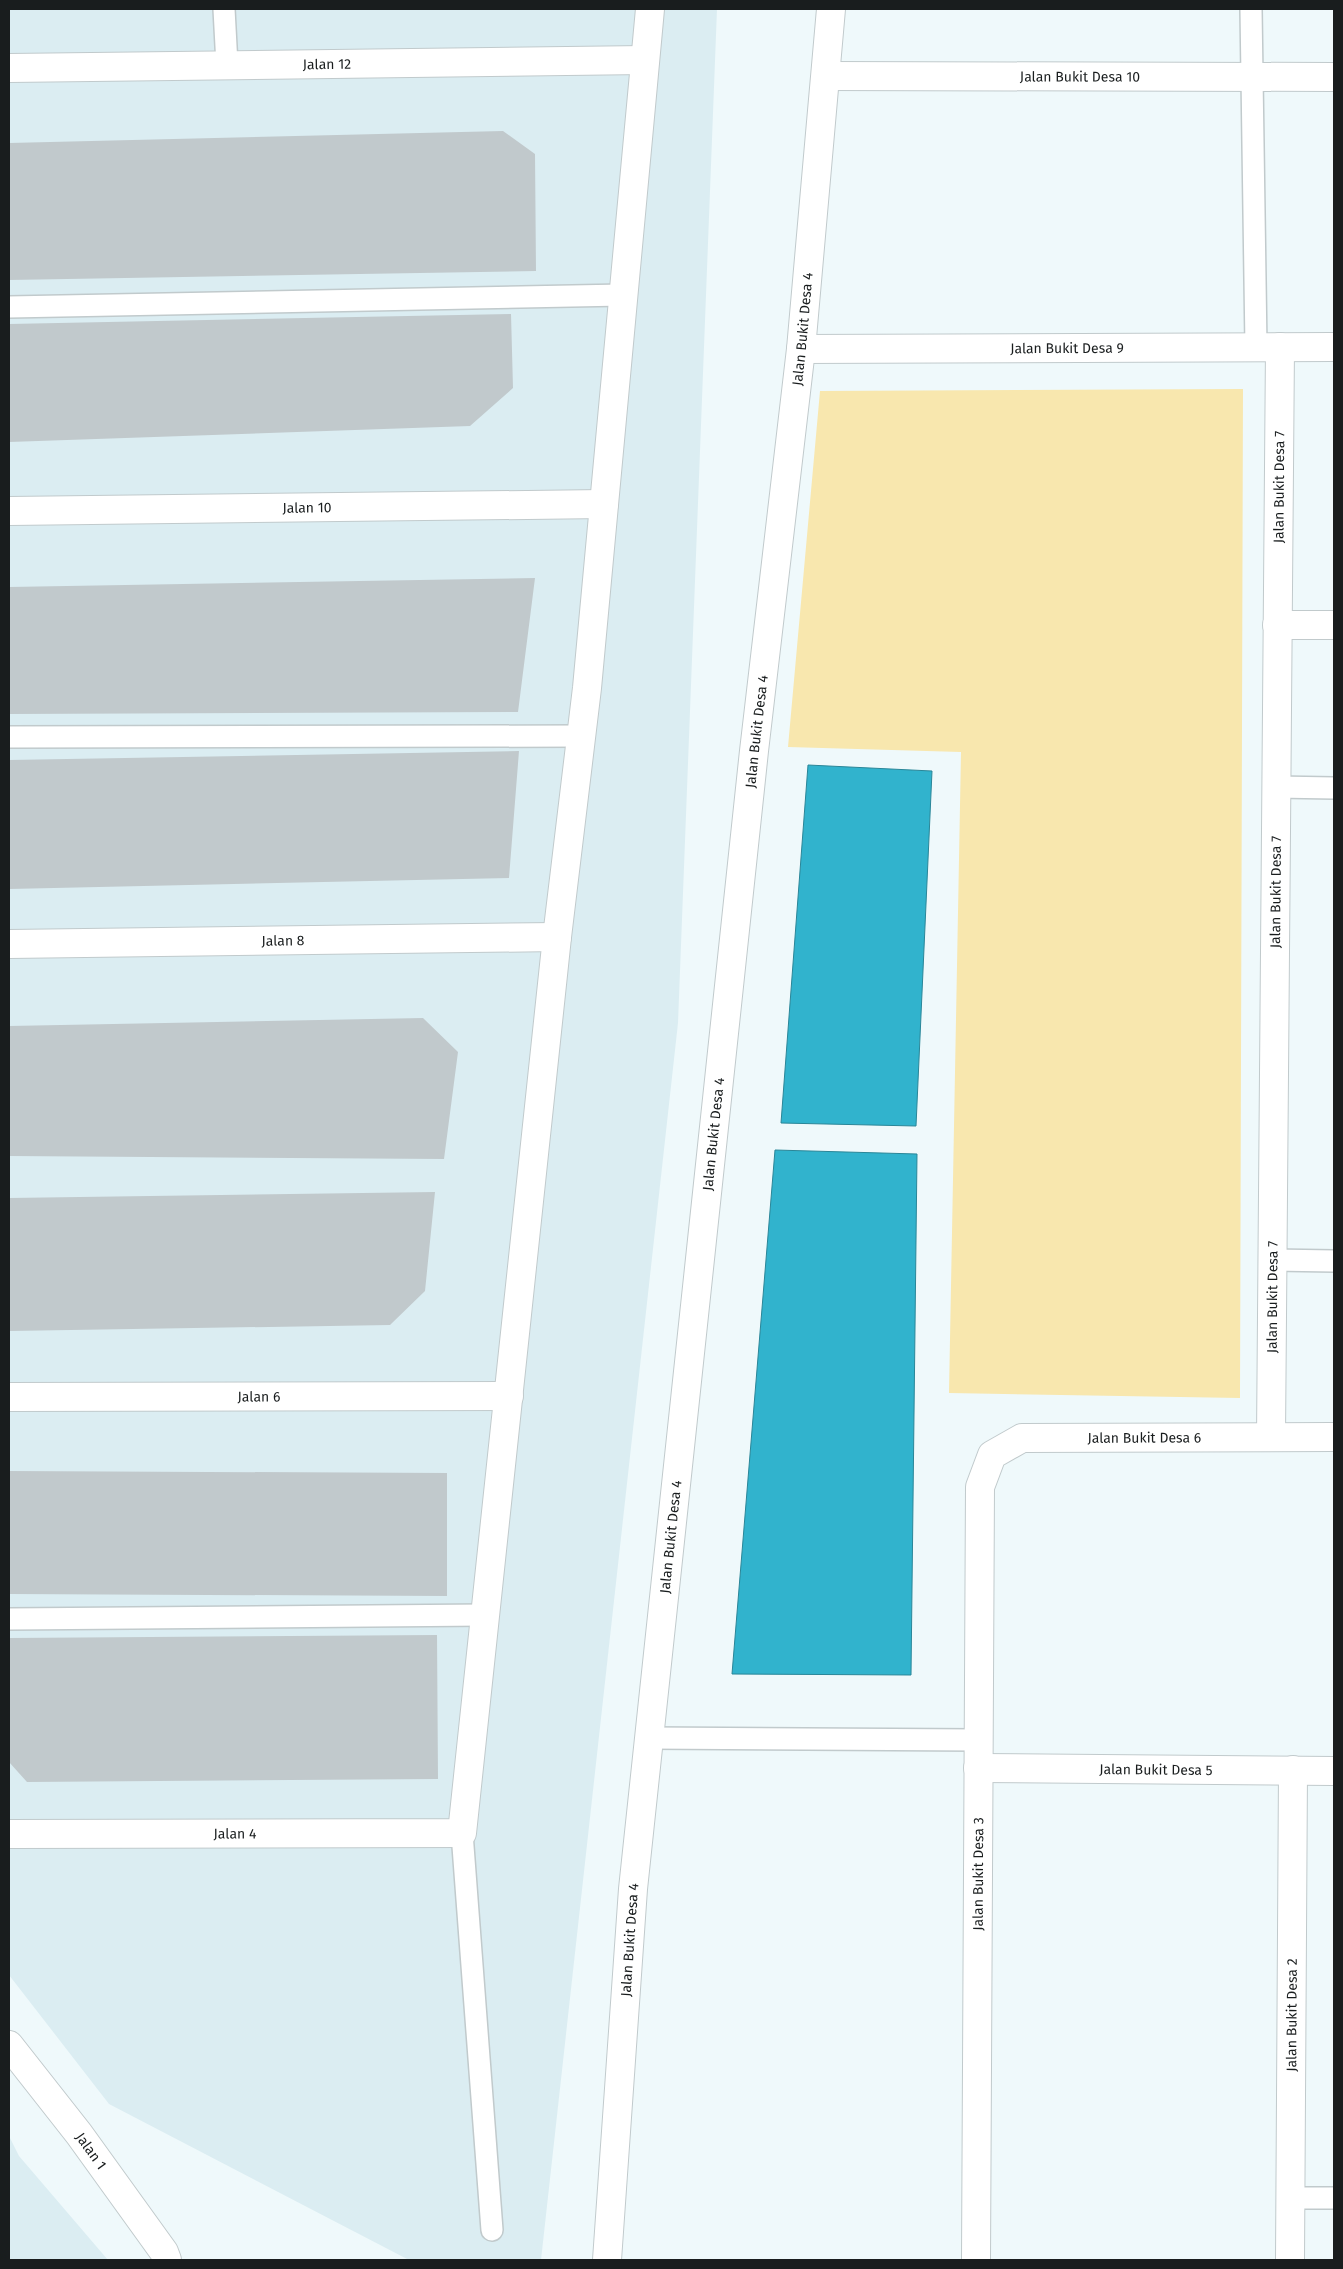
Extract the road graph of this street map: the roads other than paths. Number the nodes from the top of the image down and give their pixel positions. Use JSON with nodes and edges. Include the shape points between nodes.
{"nodes":[{"id":1,"x":224,"y":9,"type":"edge"},
{"id":2,"x":650,"y":9,"type":"edge"},
{"id":3,"x":831,"y":9,"type":"edge"},
{"id":4,"x":1251,"y":9,"type":"edge"},
{"id":5,"x":645,"y":60,"type":"junction"},
{"id":6,"x":226,"y":65,"type":"junction"},
{"id":7,"x":9,"y":68,"type":"edge"},
{"id":8,"x":826,"y":76,"type":"junction"},
{"id":9,"x":1252,"y":76,"type":"junction"},
{"id":10,"x":1334,"y":77,"type":"edge"},
{"id":11,"x":623,"y":295,"type":"junction"},
{"id":12,"x":9,"y":307,"type":"edge"},
{"id":13,"x":1268,"y":348,"type":"junction"},
{"id":14,"x":1334,"y":348,"type":"edge"},
{"id":15,"x":801,"y":349,"type":"junction"},
{"id":16,"x":604,"y":504,"type":"junction"},
{"id":17,"x":9,"y":511,"type":"edge"},
{"id":18,"x":1334,"y":624,"type":"edge"},
{"id":19,"x":1278,"y":625,"type":"junction"},
{"id":20,"x":582,"y":736,"type":"junction"},
{"id":21,"x":9,"y":737,"type":"edge"},
{"id":22,"x":1276,"y":787,"type":"junction"},
{"id":23,"x":1334,"y":788,"type":"edge"},
{"id":24,"x":557,"y":937,"type":"junction"},
{"id":25,"x":9,"y":944,"type":"edge"},
{"id":26,"x":1273,"y":1260,"type":"junction"},
{"id":27,"x":1334,"y":1261,"type":"edge"},
{"id":28,"x":509,"y":1396,"type":"junction"},
{"id":29,"x":9,"y":1397,"type":"edge"},
{"id":30,"x":1271,"y":1437,"type":"junction"},
{"id":31,"x":1334,"y":1437,"type":"edge"},
{"id":32,"x":980,"y":1488,"type":"joint"},
{"id":33,"x":486,"y":1614,"type":"junction"},
{"id":34,"x":9,"y":1618,"type":"edge"},
{"id":35,"x":649,"y":1738,"type":"junction"},
{"id":36,"x":978,"y":1740,"type":"junction"},
{"id":37,"x":978,"y":1768,"type":"junction"},
{"id":38,"x":1293,"y":1770,"type":"junction"},
{"id":39,"x":1334,"y":1770,"type":"edge"},
{"id":40,"x":462,"y":1833,"type":"junction"},
{"id":41,"x":9,"y":1834,"type":"edge"},
{"id":42,"x":9,"y":2045,"type":"edge"},
{"id":43,"x":1291,"y":2198,"type":"junction"},
{"id":44,"x":1334,"y":2198,"type":"edge"},
{"id":45,"x":492,"y":2230,"type":"dead end"},
{"id":46,"x":167,"y":2260,"type":"edge"},
{"id":47,"x":607,"y":2260,"type":"edge"},
{"id":48,"x":976,"y":2260,"type":"edge"},
{"id":49,"x":1290,"y":2260,"type":"edge"}],
"edges":[{"from":1,"to":6,"type":"lane"},
{"from":2,"to":5,"type":"street"},
{"from":3,"to":8,"type":"street","name":"Jalan Bukit Desa 4"},
{"from":4,"to":9,"type":"lane"},
{"from":5,"to":6,"type":"street","name":"Jalan 12"},
{"from":5,"to":11,"type":"street"},
{"from":6,"to":7,"type":"street","name":"Jalan 12"},
{"from":8,"to":9,"type":"street","name":"Jalan Bukit Desa 10"},
{"from":8,"to":15,"type":"street","name":"Jalan Bukit Desa 4"},
{"from":9,"to":10,"type":"street","name":"Jalan Bukit Desa 10"},
{"from":9,"to":13,"type":"lane"},
{"from":11,"to":12,"type":"lane"},
{"from":11,"to":16,"type":"street"},
{"from":13,"to":14,"type":"street","name":"Jalan Bukit Desa 9"},
{"from":13,"to":15,"type":"street","name":"Jalan Bukit Desa 9"},
{"from":13,"to":19,"type":"street","name":"Jalan Bukit Desa 7"},
{"from":15,"to":35,"type":"street","name":"Jalan Bukit Desa 4","via":[[753,761]]},
{"from":16,"to":17,"type":"street","name":"Jalan 10"},
{"from":16,"to":20,"type":"street"},
{"from":18,"to":19,"type":"street"},
{"from":19,"to":22,"type":"street","name":"Jalan Bukit Desa 7"},
{"from":20,"to":21,"type":"lane"},
{"from":20,"to":24,"type":"street"},
{"from":22,"to":23,"type":"lane"},
{"from":22,"to":26,"type":"street","name":"Jalan Bukit Desa 7"},
{"from":24,"to":25,"type":"street","name":"Jalan 8"},
{"from":24,"to":28,"type":"street"},
{"from":26,"to":27,"type":"lane"},
{"from":26,"to":30,"type":"street","name":"Jalan Bukit Desa 7"},
{"from":28,"to":29,"type":"street","name":"Jalan 6"},
{"from":28,"to":33,"type":"street"},
{"from":30,"to":31,"type":"street","name":"Jalan Bukit Desa 6"},
{"from":30,"to":32,"type":"street","name":"Jalan Bukit Desa 6","via":[[1022,1438],[992,1455]]},
{"from":32,"to":36,"type":"street","name":"Jalan Bukit Desa 3"},
{"from":33,"to":34,"type":"lane"},
{"from":33,"to":40,"type":"street"},
{"from":35,"to":36,"type":"lane"},
{"from":35,"to":47,"type":"street","name":"Jalan Bukit Desa 4","via":[[632,1889]]},
{"from":36,"to":37,"type":"street","name":"Jalan Bukit Desa 3"},
{"from":37,"to":38,"type":"street","name":"Jalan Bukit Desa 5"},
{"from":37,"to":48,"type":"street","name":"Jalan Bukit Desa 3"},
{"from":38,"to":39,"type":"street","name":"Jalan Bukit Desa 5"},
{"from":38,"to":43,"type":"street","name":"Jalan Bukit Desa 2"},
{"from":40,"to":41,"type":"street","name":"Jalan 4"},
{"from":40,"to":45,"type":"lane"},
{"from":42,"to":46,"type":"street","name":"Jalan 1","via":[[79,2134]]},
{"from":43,"to":44,"type":"lane"},
{"from":43,"to":49,"type":"street","name":"Jalan Bukit Desa 2"}]}
